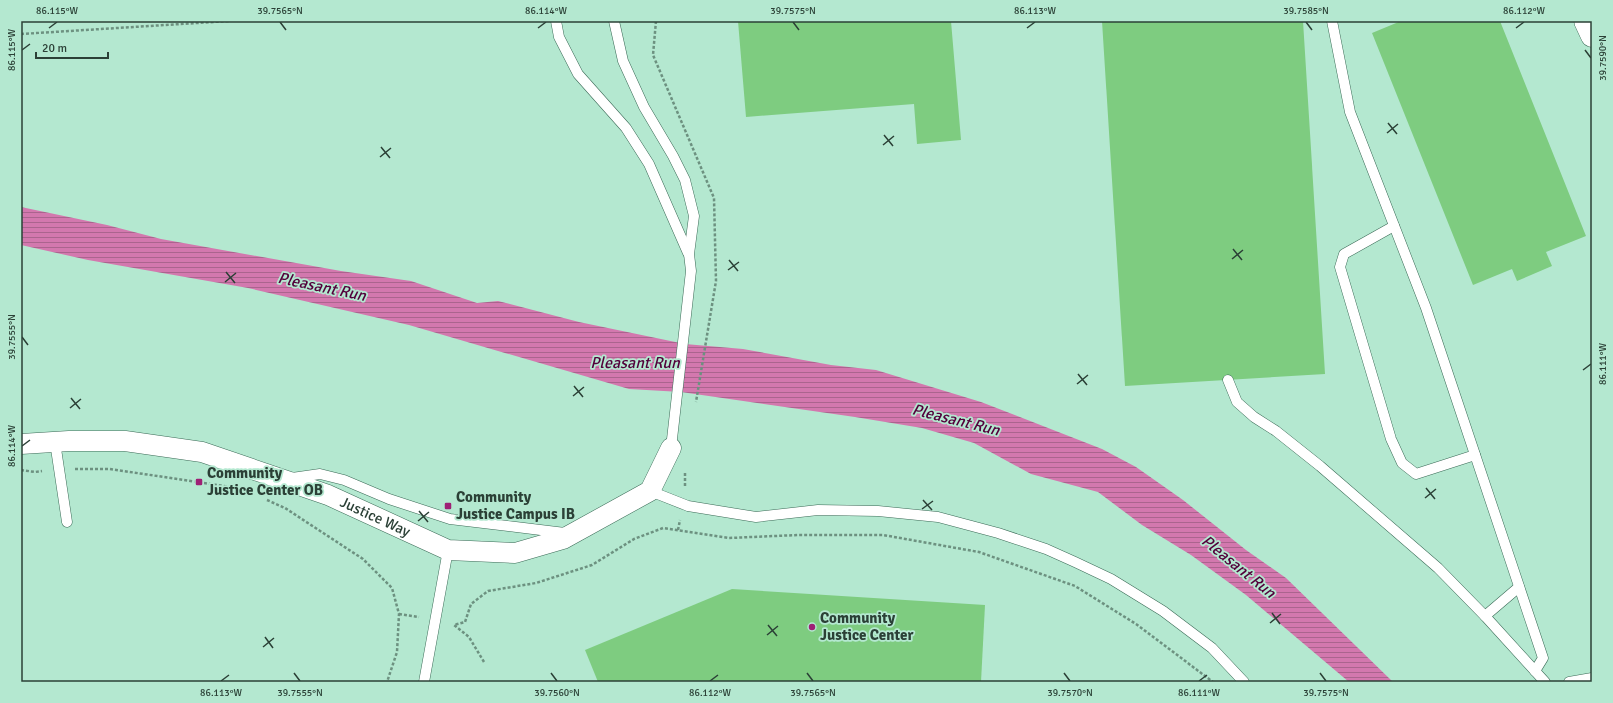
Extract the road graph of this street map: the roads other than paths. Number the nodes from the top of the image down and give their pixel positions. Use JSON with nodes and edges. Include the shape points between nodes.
{"nodes":[{"id":1,"x":556,"y":21,"type":"edge"},
{"id":2,"x":614,"y":21,"type":"edge"},
{"id":3,"x":1332,"y":21,"type":"edge"},
{"id":4,"x":1585,"y":21,"type":"edge"},
{"id":5,"x":1592,"y":36,"type":"edge"},
{"id":6,"x":1394,"y":226,"type":"junction"},
{"id":7,"x":689,"y":254,"type":"junction"},
{"id":8,"x":1228,"y":380,"type":"dead end"},
{"id":9,"x":55,"y":442,"type":"junction"},
{"id":10,"x":21,"y":444,"type":"edge"},
{"id":11,"x":671,"y":448,"type":"joint"},
{"id":12,"x":1475,"y":455,"type":"junction"},
{"id":13,"x":282,"y":479,"type":"junction"},
{"id":14,"x":650,"y":491,"type":"junction"},
{"id":15,"x":67,"y":522,"type":"dead end"},
{"id":16,"x":573,"y":534,"type":"junction"},
{"id":17,"x":448,"y":550,"type":"junction"},
{"id":18,"x":1519,"y":586,"type":"junction"},
{"id":19,"x":1485,"y":616,"type":"junction"},
{"id":20,"x":1535,"y":671,"type":"junction"},
{"id":21,"x":1592,"y":678,"type":"edge"},
{"id":22,"x":424,"y":682,"type":"edge"},
{"id":23,"x":1244,"y":682,"type":"edge"},
{"id":24,"x":1545,"y":682,"type":"edge"},
{"id":25,"x":1570,"y":682,"type":"edge"}],
"edges":[{"from":1,"to":7,"type":"lane","via":[[559,37],[578,74],[626,128],[649,164]]},
{"from":2,"to":7,"type":"lane","via":[[623,61],[644,107],[685,180],[694,216]]},
{"from":3,"to":6,"type":"lane","via":[[1350,112]]},
{"from":4,"to":5,"type":"main road"},
{"from":6,"to":12,"type":"lane","via":[[1426,308]]},
{"from":6,"to":12,"type":"lane","via":[[1344,254],[1340,267],[1391,439],[1402,463],[1416,474]]},
{"from":7,"to":11,"type":"lane","via":[[691,271]]},
{"from":8,"to":19,"type":"lane","via":[[1237,402],[1320,466],[1438,568]]},
{"from":9,"to":10,"type":"street","name":"Justice Way"},
{"from":9,"to":13,"type":"street","name":"Justice Way","via":[[125,441],[202,452]]},
{"from":9,"to":15,"type":"lane"},
{"from":11,"to":14,"type":"street"},
{"from":12,"to":18,"type":"lane"},
{"from":13,"to":16,"type":"lane","via":[[320,474],[344,480],[389,499],[450,519]]},
{"from":13,"to":17,"type":"street","name":"Justice Way","via":[[328,495]]},
{"from":14,"to":16,"type":"street","name":"Justice Way"},
{"from":14,"to":23,"type":"lane","via":[[688,506],[756,517],[818,510],[878,511],[938,517],[998,533],[1046,549],[1110,579],[1156,607],[1212,648]]},
{"from":16,"to":17,"type":"street","name":"Justice Way","via":[[515,553]]},
{"from":17,"to":22,"type":"lane"},
{"from":18,"to":19,"type":"lane"},
{"from":18,"to":20,"type":"lane","via":[[1543,658]]},
{"from":19,"to":20,"type":"lane"},
{"from":20,"to":24,"type":"lane"},
{"from":21,"to":25,"type":"lane"}]}
